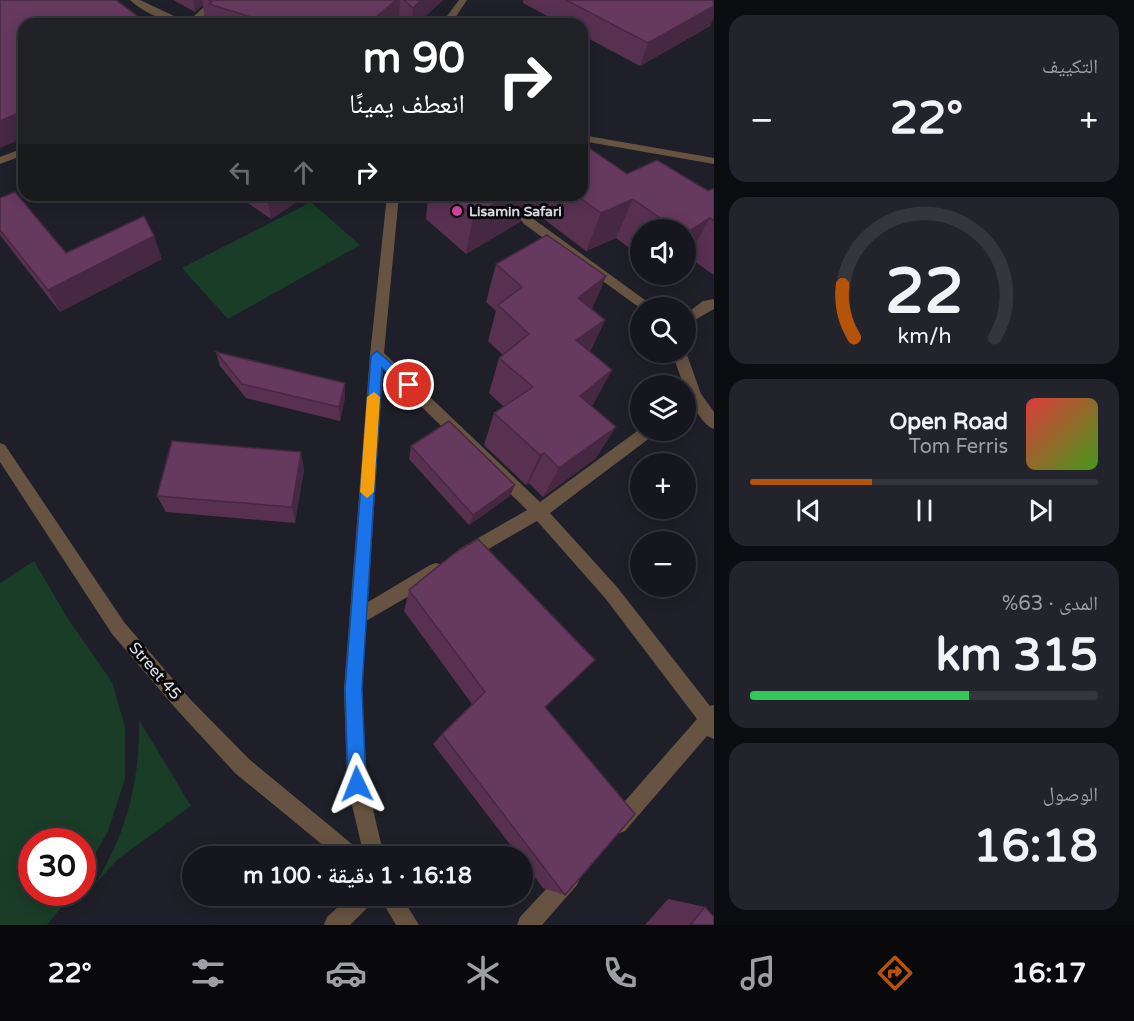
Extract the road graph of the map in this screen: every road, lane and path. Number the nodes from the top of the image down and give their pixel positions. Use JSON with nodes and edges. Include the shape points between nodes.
{"nodes":[{"id":1,"x":134,"y":0,"type":"edge"},
{"id":2,"x":217,"y":0,"type":"edge"},
{"id":3,"x":462,"y":0,"type":"edge"},
{"id":4,"x":170,"y":18,"type":"edge"},
{"id":5,"x":197,"y":18,"type":"edge"},
{"id":6,"x":450,"y":18,"type":"edge"},
{"id":7,"x":588,"y":139,"type":"edge"},
{"id":8,"x":18,"y":154,"type":"edge"},
{"id":9,"x":0,"y":161,"type":"edge"},
{"id":10,"x":714,"y":161,"type":"edge"},
{"id":11,"x":392,"y":201,"type":"edge"},
{"id":12,"x":513,"y":201,"type":"edge"},
{"id":13,"x":635,"y":297,"type":"edge"},
{"id":14,"x":714,"y":304,"type":"edge"},
{"id":15,"x":696,"y":313,"type":"edge"},
{"id":16,"x":377,"y":356,"type":"junction"},
{"id":17,"x":696,"y":406,"type":"edge"},
{"id":18,"x":714,"y":423,"type":"edge"},
{"id":19,"x":635,"y":441,"type":"edge"},
{"id":20,"x":0,"y":449,"type":"edge"},
{"id":21,"x":540,"y":511,"type":"junction"},
{"id":22,"x":359,"y":616,"type":"junction"},
{"id":23,"x":712,"y":722,"type":"edge"},
{"id":24,"x":607,"y":836,"type":"edge"},
{"id":25,"x":339,"y":846,"type":"edge"},
{"id":26,"x":372,"y":846,"type":"edge"},
{"id":27,"x":583,"y":863,"type":"edge"},
{"id":28,"x":355,"y":906,"type":"edge"},
{"id":29,"x":396,"y":906,"type":"edge"},
{"id":30,"x":335,"y":925,"type":"edge"},
{"id":31,"x":408,"y":925,"type":"edge"},
{"id":32,"x":528,"y":925,"type":"edge"}],
"edges":[{"from":1,"to":4,"type":"street"},
{"from":2,"to":5,"type":"street"},
{"from":3,"to":6,"type":"street"},
{"from":7,"to":10,"type":"street"},
{"from":8,"to":9,"type":"street"},
{"from":11,"to":16,"type":"street"},
{"from":12,"to":13,"type":"street","via":[[528,221]]},
{"from":14,"to":15,"type":"street"},
{"from":16,"to":21,"type":"street","via":[[474,444]]},
{"from":16,"to":22,"type":"street"},
{"from":17,"to":18,"type":"street"},
{"from":19,"to":21,"type":"street"},
{"from":20,"to":25,"type":"street","name":"Street 45","via":[[118,628],[242,766]]},
{"from":21,"to":22,"type":"street"},
{"from":21,"to":23,"type":"street","via":[[600,578]]},
{"from":22,"to":26,"type":"street","via":[[353,689],[357,784]]},
{"from":23,"to":24,"type":"street"},
{"from":27,"to":32,"type":"street"},
{"from":28,"to":30,"type":"street"},
{"from":29,"to":31,"type":"street"}]}
